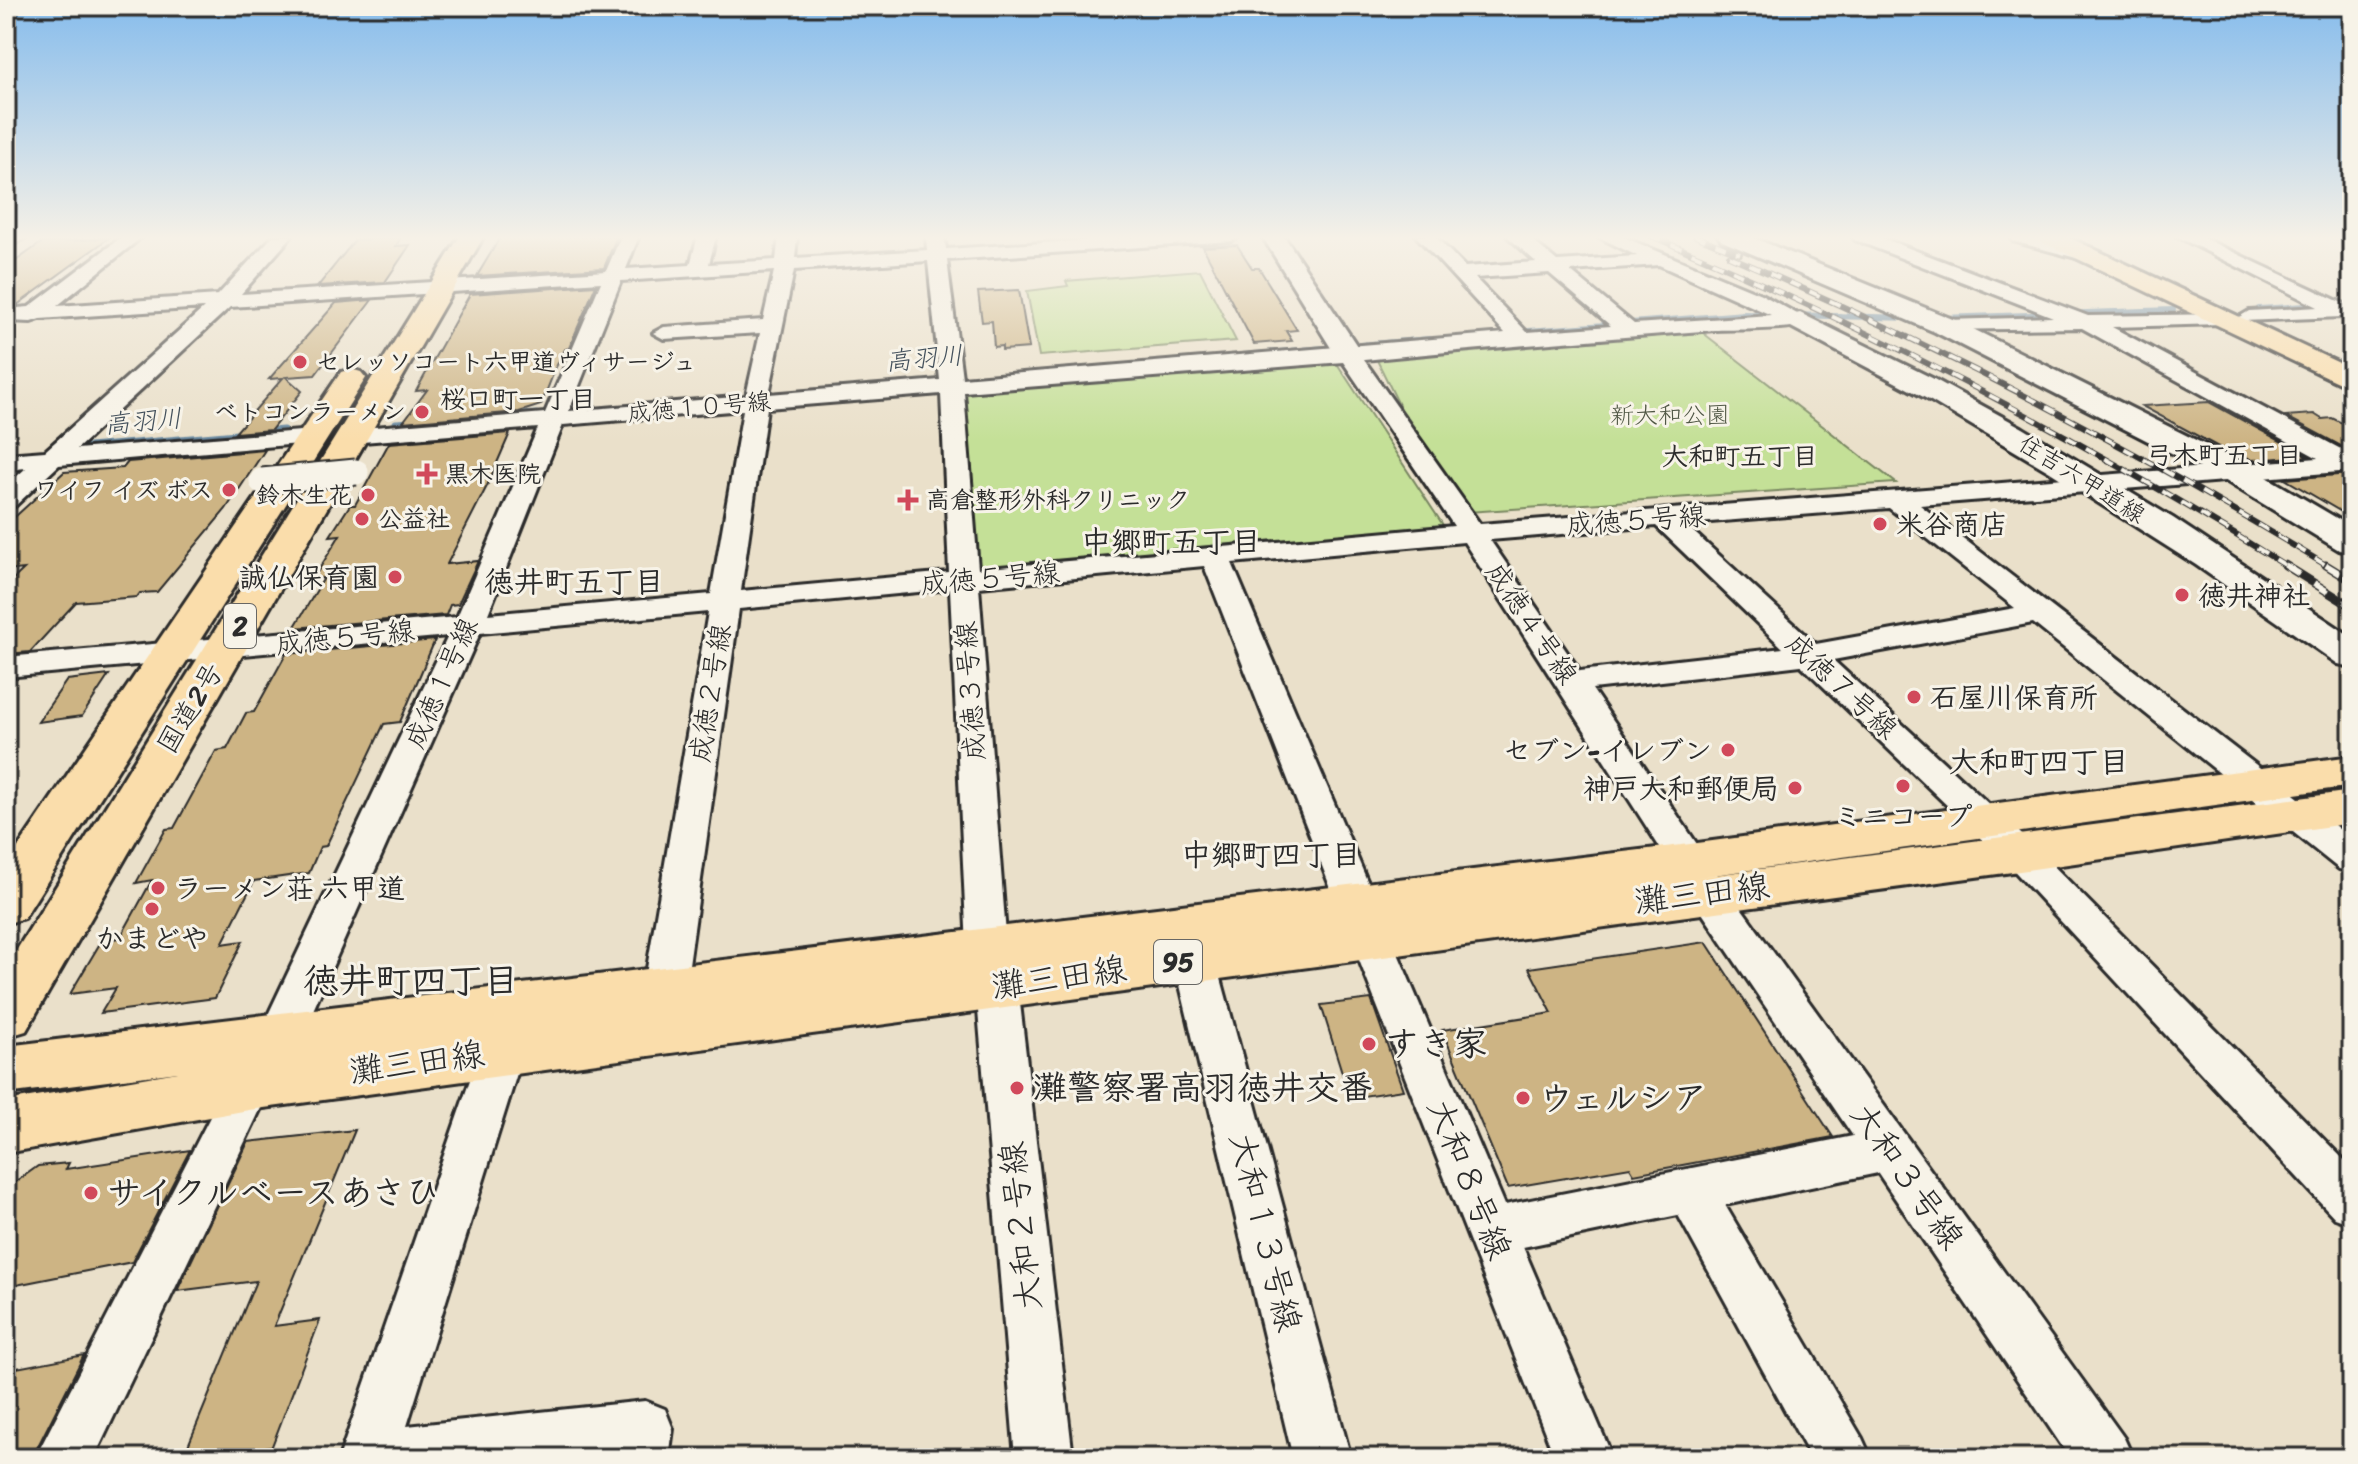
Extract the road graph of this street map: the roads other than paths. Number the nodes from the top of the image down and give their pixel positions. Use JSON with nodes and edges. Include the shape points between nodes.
{"nodes":[{"id":1,"x":45,"y":304,"type":"edge"},
{"id":2,"x":162,"y":304,"type":"edge"},
{"id":3,"x":220,"y":304,"type":"edge"},
{"id":4,"x":417,"y":304,"type":"edge"},
{"id":5,"x":600,"y":304,"type":"edge"},
{"id":6,"x":777,"y":304,"type":"edge"},
{"id":7,"x":943,"y":304,"type":"edge"},
{"id":8,"x":1317,"y":304,"type":"edge"},
{"id":9,"x":1491,"y":304,"type":"edge"},
{"id":10,"x":1598,"y":304,"type":"edge"},
{"id":11,"x":1765,"y":304,"type":"edge"},
{"id":12,"x":1894,"y":304,"type":"edge"},
{"id":13,"x":2042,"y":304,"type":"edge"},
{"id":14,"x":2195,"y":304,"type":"edge"},
{"id":15,"x":2219,"y":304,"type":"edge"},
{"id":16,"x":2349,"y":312,"type":"edge"},
{"id":17,"x":34,"y":313,"type":"junction"},
{"id":18,"x":1787,"y":314,"type":"junction"},
{"id":19,"x":6,"y":315,"type":"edge"},
{"id":20,"x":2249,"y":317,"type":"junction"},
{"id":21,"x":2222,"y":318,"type":"junction"},
{"id":22,"x":2085,"y":321,"type":"junction"},
{"id":23,"x":1937,"y":322,"type":"junction"},
{"id":24,"x":772,"y":326,"type":"junction"},
{"id":25,"x":1624,"y":326,"type":"junction"},
{"id":26,"x":664,"y":333,"type":"dead end"},
{"id":27,"x":1518,"y":334,"type":"junction"},
{"id":28,"x":6,"y":336,"type":"edge"},
{"id":29,"x":1346,"y":350,"type":"junction"},
{"id":30,"x":2352,"y":365,"type":"edge"},
{"id":31,"x":951,"y":380,"type":"junction"},
{"id":32,"x":2352,"y":380,"type":"edge"},
{"id":33,"x":757,"y":397,"type":"junction"},
{"id":34,"x":557,"y":413,"type":"junction"},
{"id":35,"x":340,"y":448,"type":"junction"},
{"id":36,"x":62,"y":452,"type":"junction"},
{"id":37,"x":6,"y":462,"type":"edge"},
{"id":38,"x":2350,"y":464,"type":"edge"},
{"id":39,"x":2236,"y":473,"type":"junction"},
{"id":40,"x":262,"y":481,"type":"dead end"},
{"id":41,"x":2090,"y":483,"type":"junction"},
{"id":42,"x":6,"y":500,"type":"edge"},
{"id":43,"x":1896,"y":500,"type":"junction"},
{"id":44,"x":1663,"y":518,"type":"junction"},
{"id":45,"x":1472,"y":533,"type":"junction"},
{"id":46,"x":2352,"y":542,"type":"edge"},
{"id":47,"x":1215,"y":558,"type":"junction"},
{"id":48,"x":962,"y":582,"type":"junction"},
{"id":49,"x":725,"y":600,"type":"junction"},
{"id":50,"x":2039,"y":613,"type":"junction"},
{"id":51,"x":469,"y":623,"type":"junction"},
{"id":52,"x":226,"y":649,"type":"junction"},
{"id":53,"x":171,"y":654,"type":"junction"},
{"id":54,"x":1809,"y":655,"type":"junction"},
{"id":55,"x":2352,"y":655,"type":"edge"},
{"id":56,"x":6,"y":667,"type":"edge"},
{"id":57,"x":1571,"y":682,"type":"junction"},
{"id":58,"x":2352,"y":771,"type":"edge"},
{"id":59,"x":2275,"y":799,"type":"junction"},
{"id":60,"x":2352,"y":807,"type":"edge"},
{"id":61,"x":2002,"y":837,"type":"junction"},
{"id":62,"x":2352,"y":859,"type":"edge"},
{"id":63,"x":1700,"y":877,"type":"junction"},
{"id":64,"x":6,"y":905,"type":"edge"},
{"id":65,"x":1362,"y":918,"type":"junction"},
{"id":66,"x":1195,"y":960,"type":"junction"},
{"id":67,"x":992,"y":967,"type":"junction"},
{"id":68,"x":665,"y":986,"type":"junction"},
{"id":69,"x":6,"y":1015,"type":"edge"},
{"id":70,"x":279,"y":1038,"type":"junction"},
{"id":71,"x":502,"y":1051,"type":"junction"},
{"id":72,"x":6,"y":1070,"type":"edge"},
{"id":73,"x":249,"y":1085,"type":"junction"},
{"id":74,"x":6,"y":1127,"type":"edge"},
{"id":75,"x":1889,"y":1150,"type":"junction"},
{"id":76,"x":1690,"y":1190,"type":"junction"},
{"id":77,"x":2352,"y":1202,"type":"edge"},
{"id":78,"x":1491,"y":1231,"type":"junction"},
{"id":79,"x":64,"y":1458,"type":"edge"},
{"id":80,"x":371,"y":1458,"type":"edge"},
{"id":81,"x":640,"y":1458,"type":"edge"},
{"id":82,"x":1044,"y":1458,"type":"edge"},
{"id":83,"x":1322,"y":1458,"type":"edge"},
{"id":84,"x":1584,"y":1458,"type":"edge"},
{"id":85,"x":1842,"y":1458,"type":"edge"},
{"id":86,"x":2104,"y":1458,"type":"edge"}],
"edges":[{"from":1,"to":17,"type":"street"},
{"from":2,"to":17,"type":"street"},
{"from":3,"to":36,"type":"street"},
{"from":4,"to":35,"type":"main road","name":"国道2号","number":"2"},
{"from":5,"to":34,"type":"street","name":"成徳１号線"},
{"from":6,"to":24,"type":"street","name":"成徳２号線"},
{"from":7,"to":31,"type":"street","name":"成徳３号線"},
{"from":8,"to":29,"type":"street","name":"成徳４号線"},
{"from":9,"to":27,"type":"street"},
{"from":10,"to":25,"type":"street"},
{"from":11,"to":18,"type":"street","name":"住吉六甲道線"},
{"from":12,"to":23,"type":"street"},
{"from":13,"to":22,"type":"street"},
{"from":14,"to":21,"type":"main road"},
{"from":15,"to":20,"type":"main road"},
{"from":16,"to":20,"type":"street"},
{"from":17,"to":19,"type":"street"},
{"from":17,"to":28,"type":"street"},
{"from":18,"to":25,"type":"street","name":"成徳１０号線","via":[[1751,321]]},
{"from":18,"to":41,"type":"street","name":"住吉六甲道線","via":[[1961,405]]},
{"from":20,"to":30,"type":"main road"},
{"from":21,"to":22,"type":"street"},
{"from":21,"to":32,"type":"main road"},
{"from":22,"to":23,"type":"street"},
{"from":22,"to":38,"type":"street"},
{"from":23,"to":39,"type":"street"},
{"from":24,"to":26,"type":"street"},
{"from":24,"to":33,"type":"street","name":"成徳２号線"},
{"from":25,"to":27,"type":"street","name":"成徳１０号線"},
{"from":27,"to":29,"type":"street","name":"成徳１０号線"},
{"from":29,"to":31,"type":"street","name":"成徳１０号線"},
{"from":29,"to":45,"type":"street","name":"成徳４号線"},
{"from":31,"to":33,"type":"street","name":"成徳１０号線","via":[[807,398]]},
{"from":31,"to":48,"type":"street","name":"成徳３号線"},
{"from":33,"to":34,"type":"street","name":"成徳１０号線","via":[[639,412]]},
{"from":33,"to":49,"type":"street","name":"成徳２号線"},
{"from":34,"to":35,"type":"street","name":"成徳１０号線"},
{"from":34,"to":51,"type":"street","name":"成徳１号線"},
{"from":35,"to":36,"type":"street"},
{"from":35,"to":40,"type":"street","bridge":true},
{"from":35,"to":52,"type":"main road","name":"国道2号","number":"2"},
{"from":35,"to":53,"type":"main road","name":"国道2号","number":"2"},
{"from":36,"to":37,"type":"street"},
{"from":36,"to":42,"type":"street"},
{"from":38,"to":39,"type":"street","name":"成徳５号線"},
{"from":39,"to":41,"type":"street","name":"成徳５号線"},
{"from":39,"to":46,"type":"street"},
{"from":41,"to":43,"type":"street","name":"成徳５号線"},
{"from":41,"to":55,"type":"street","name":"住吉六甲道線"},
{"from":43,"to":44,"type":"street","name":"成徳５号線"},
{"from":43,"to":50,"type":"street"},
{"from":44,"to":45,"type":"street","name":"成徳５号線"},
{"from":44,"to":54,"type":"street","name":"成徳７号線"},
{"from":45,"to":47,"type":"street","name":"成徳５号線"},
{"from":45,"to":57,"type":"street","name":"成徳４号線"},
{"from":47,"to":48,"type":"street","name":"成徳５号線"},
{"from":47,"to":65,"type":"street","name":"大和８号線"},
{"from":48,"to":49,"type":"street","name":"成徳５号線"},
{"from":48,"to":67,"type":"street","name":"成徳３号線"},
{"from":49,"to":51,"type":"street","name":"成徳５号線"},
{"from":49,"to":68,"type":"street","name":"成徳２号線"},
{"from":50,"to":54,"type":"street"},
{"from":50,"to":59,"type":"street"},
{"from":51,"to":52,"type":"street","name":"成徳５号線"},
{"from":51,"to":70,"type":"street","name":"成徳１号線"},
{"from":52,"to":53,"type":"street","name":"成徳５号線"},
{"from":52,"to":69,"type":"main road","name":"国道2号","number":"2"},
{"from":53,"to":56,"type":"street","name":"成徳５号線"},
{"from":53,"to":64,"type":"main road","name":"国道2号","number":"2"},
{"from":54,"to":57,"type":"street"},
{"from":54,"to":61,"type":"street","name":"成徳７号線"},
{"from":57,"to":63,"type":"street","name":"成徳４号線"},
{"from":58,"to":59,"type":"main road","name":"灘三田線","number":"95"},
{"from":59,"to":60,"type":"main road","name":"灘三田線","number":"95"},
{"from":59,"to":61,"type":"main road","name":"灘三田線","number":"95"},
{"from":59,"to":62,"type":"street"},
{"from":61,"to":63,"type":"main road","name":"灘三田線","number":"95"},
{"from":61,"to":77,"type":"street","name":"成徳７号線"},
{"from":63,"to":65,"type":"main road","name":"灘三田線","number":"95"},
{"from":63,"to":75,"type":"street","name":"大和３号線"},
{"from":65,"to":66,"type":"main road","name":"灘三田線","number":"95"},
{"from":65,"to":67,"type":"main road","name":"灘三田線","number":"95"},
{"from":65,"to":78,"type":"street","name":"大和８号線"},
{"from":66,"to":67,"type":"main road","name":"灘三田線","number":"95"},
{"from":66,"to":83,"type":"street","name":"大和１３号線"},
{"from":67,"to":68,"type":"main road","name":"灘三田線","number":"95"},
{"from":67,"to":71,"type":"main road","name":"灘三田線","number":"95"},
{"from":67,"to":82,"type":"street","name":"大和２号線"},
{"from":68,"to":70,"type":"main road","name":"灘三田線","number":"95"},
{"from":70,"to":72,"type":"main road","name":"灘三田線","number":"95"},
{"from":71,"to":73,"type":"main road","name":"灘三田線","number":"95"},
{"from":71,"to":80,"type":"street"},
{"from":73,"to":74,"type":"main road","name":"灘三田線","number":"95"},
{"from":73,"to":79,"type":"street"},
{"from":75,"to":76,"type":"street"},
{"from":75,"to":86,"type":"street","name":"大和３号線"},
{"from":76,"to":78,"type":"street"},
{"from":76,"to":85,"type":"street"},
{"from":78,"to":84,"type":"street","name":"大和８号線"},
{"from":80,"to":81,"type":"street","via":[[645,1429]]}]}
